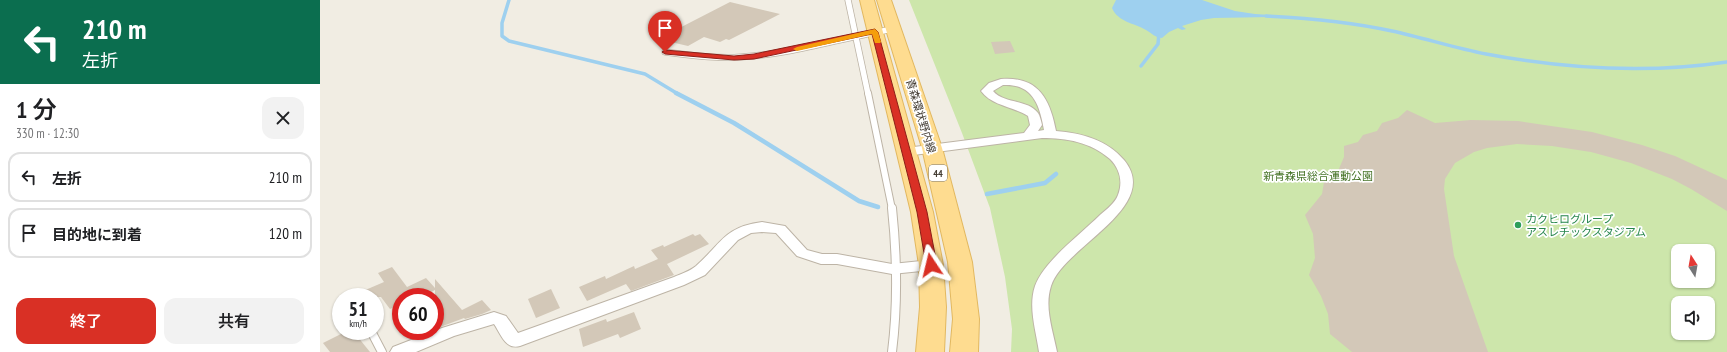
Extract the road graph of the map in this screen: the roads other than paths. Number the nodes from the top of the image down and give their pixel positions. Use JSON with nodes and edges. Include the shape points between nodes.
{"nodes":[{"id":1,"x":848,"y":0,"type":"edge"},
{"id":2,"x":867,"y":0,"type":"edge"},
{"id":3,"x":884,"y":0,"type":"edge"},
{"id":4,"x":875,"y":32,"type":"junction"},
{"id":5,"x":665,"y":52,"type":"dead end"},
{"id":6,"x":1028,"y":89,"type":"junction"},
{"id":7,"x":1000,"y":100,"type":"junction"},
{"id":8,"x":1051,"y":134,"type":"junction"},
{"id":9,"x":1028,"y":136,"type":"junction"},
{"id":10,"x":932,"y":148,"type":"junction"},
{"id":11,"x":906,"y":152,"type":"junction"},
{"id":12,"x":931,"y":265,"type":"junction"},
{"id":13,"x":897,"y":268,"type":"junction"},
{"id":14,"x":375,"y":340,"type":"edge"},
{"id":15,"x":382,"y":352,"type":"edge"},
{"id":16,"x":399,"y":352,"type":"edge"},
{"id":17,"x":892,"y":352,"type":"edge"},
{"id":18,"x":930,"y":352,"type":"edge"},
{"id":19,"x":964,"y":352,"type":"edge"},
{"id":20,"x":1048,"y":352,"type":"edge"}],
"edges":[{"from":1,"to":4,"type":"lane"},
{"from":2,"to":4,"type":"main road","name":"青森環状野内線","number":"44"},
{"from":3,"to":4,"type":"main road","name":"青森環状野内線","number":"44"},
{"from":4,"to":5,"type":"lane","via":[[791,50],[734,58]]},
{"from":4,"to":10,"type":"main road","name":"青森環状野内線","number":"44"},
{"from":4,"to":11,"type":"main road","name":"青森環状野内線","number":"44"},
{"from":4,"to":13,"type":"lane"},
{"from":6,"to":7,"type":"street","via":[[1026,96],[1015,100]]},
{"from":6,"to":7,"type":"street","via":[[1016,82],[992,85],[987,91],[993,98]]},
{"from":6,"to":8,"type":"street","via":[[1044,103]]},
{"from":7,"to":9,"type":"street","via":[[1022,107],[1033,114],[1036,125]]},
{"from":8,"to":9,"type":"street"},
{"from":8,"to":20,"type":"street","via":[[1080,138],[1108,150],[1125,172],[1127,183],[1126,194],[1118,206],[1054,267],[1043,286],[1040,306]]},
{"from":9,"to":10,"type":"street"},
{"from":10,"to":11,"type":"street"},
{"from":10,"to":19,"type":"main road","name":"青森環状野内線","number":"44","via":[[960,262],[966,319]]},
{"from":11,"to":12,"type":"main road","name":"青森環状野内線","number":"44","via":[[922,212]]},
{"from":12,"to":13,"type":"street"},
{"from":12,"to":18,"type":"main road","name":"青森環状野内線","number":"44","via":[[933,307]]},
{"from":13,"to":16,"type":"street","via":[[821,259],[802,253],[780,229],[747,229],[733,237],[700,271],[558,326],[514,341],[500,320],[494,318],[448,332]]},
{"from":13,"to":17,"type":"lane","via":[[896,321]]},
{"from":14,"to":15,"type":"lane"}]}
